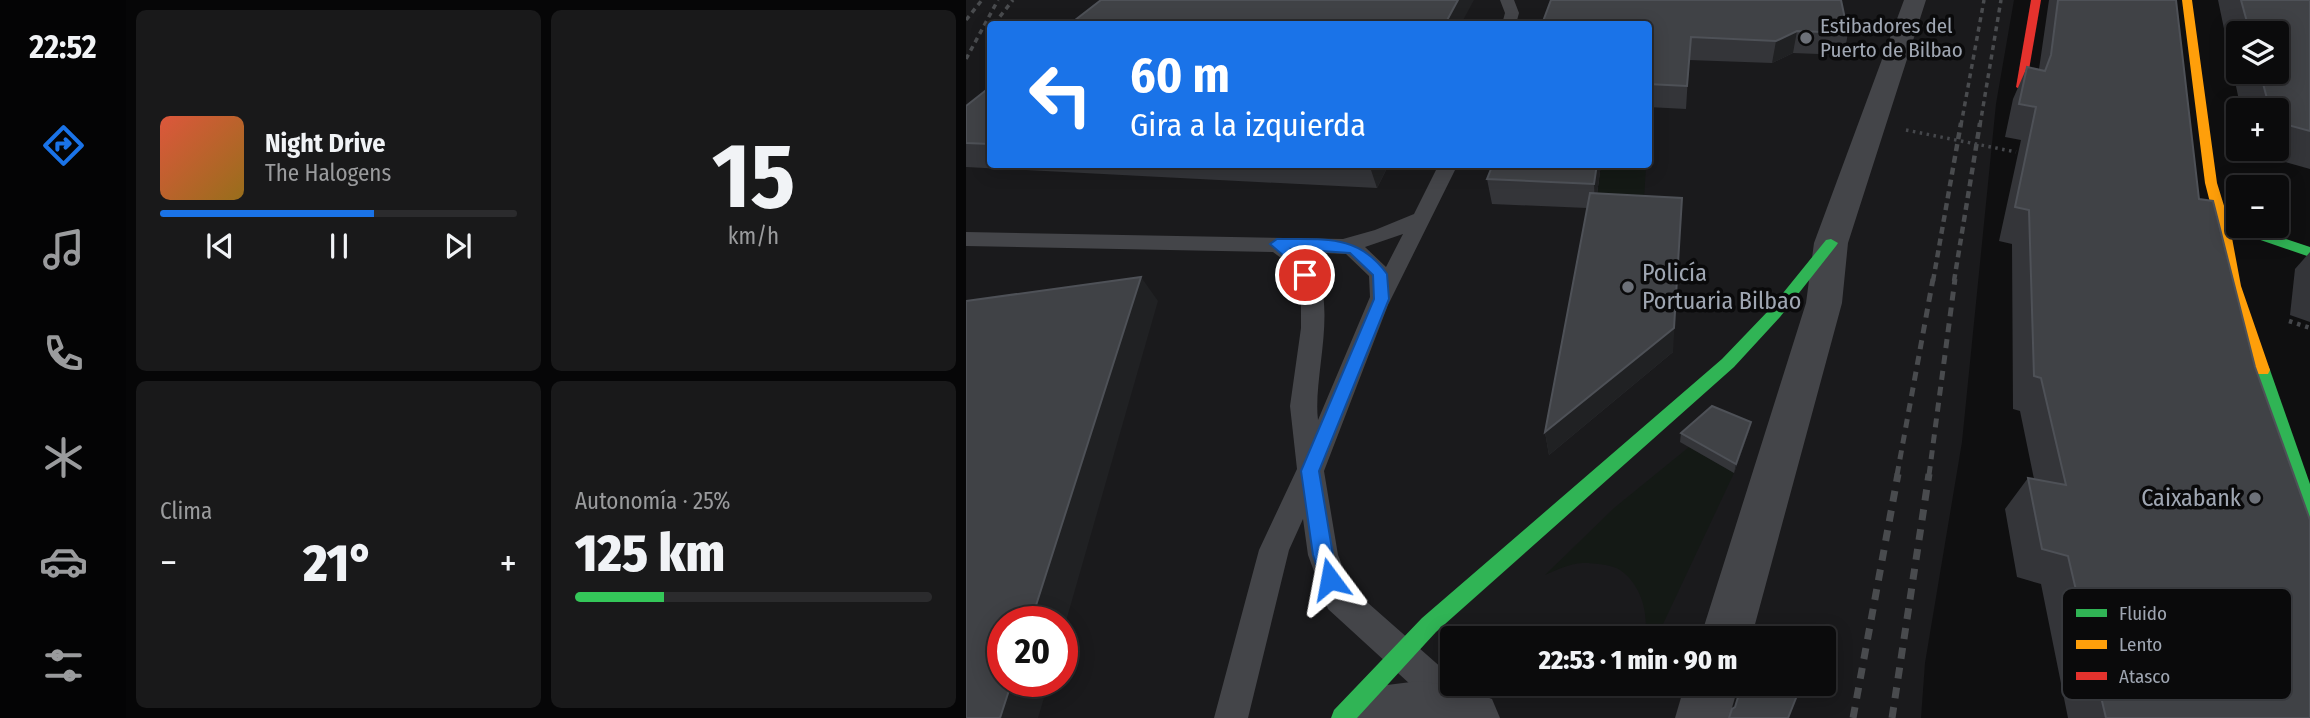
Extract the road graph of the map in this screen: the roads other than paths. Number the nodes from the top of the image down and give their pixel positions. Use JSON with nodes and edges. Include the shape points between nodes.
{"nodes":[{"id":1,"x":1507,"y":0,"type":"edge"},
{"id":2,"x":1915,"y":0,"type":"edge"},
{"id":3,"x":2036,"y":0,"type":"edge"},
{"id":4,"x":2187,"y":0,"type":"edge"},
{"id":5,"x":1510,"y":21,"type":"edge"},
{"id":6,"x":2021,"y":87,"type":"edge"},
{"id":7,"x":1447,"y":168,"type":"edge"},
{"id":8,"x":1421,"y":218,"type":"junction"},
{"id":9,"x":2222,"y":222,"type":"junction"},
{"id":10,"x":966,"y":239,"type":"edge"},
{"id":11,"x":1831,"y":243,"type":"junction"},
{"id":12,"x":1277,"y":244,"type":"junction"},
{"id":13,"x":1343,"y":246,"type":"junction"},
{"id":14,"x":2308,"y":246,"type":"edge"},
{"id":15,"x":1381,"y":299,"type":"junction"},
{"id":16,"x":1310,"y":471,"type":"junction"},
{"id":17,"x":2310,"y":511,"type":"edge"},
{"id":18,"x":1729,"y":626,"type":"edge"},
{"id":19,"x":1402,"y":654,"type":"junction"},
{"id":20,"x":1708,"y":696,"type":"edge"},
{"id":21,"x":1231,"y":718,"type":"edge"},
{"id":22,"x":1342,"y":718,"type":"edge"},
{"id":23,"x":1366,"y":718,"type":"edge"},
{"id":24,"x":1472,"y":718,"type":"edge"},
{"id":25,"x":1702,"y":718,"type":"edge"}],
"edges":[{"from":1,"to":5,"type":"lane"},
{"from":2,"to":11,"type":"street"},
{"from":3,"to":6,"type":"street"},
{"from":4,"to":9,"type":"street","via":[[2209,171]]},
{"from":7,"to":8,"type":"lane"},
{"from":8,"to":13,"type":"lane"},
{"from":8,"to":15,"type":"lane"},
{"from":9,"to":14,"type":"street"},
{"from":9,"to":17,"type":"street","via":[[2235,286]]},
{"from":10,"to":12,"type":"lane"},
{"from":11,"to":18,"type":"street","via":[[1824,303]]},
{"from":11,"to":19,"type":"street","via":[[1776,313],[1728,363],[1429,625]]},
{"from":12,"to":13,"type":"lane"},
{"from":12,"to":16,"type":"lane","via":[[1298,260],[1312,290],[1313,328],[1303,406]]},
{"from":13,"to":15,"type":"lane","via":[[1354,249],[1380,274]]},
{"from":15,"to":16,"type":"lane"},
{"from":16,"to":19,"type":"lane","via":[[1323,555],[1339,598]]},
{"from":16,"to":21,"type":"lane","via":[[1274,550]]},
{"from":19,"to":22,"type":"street"},
{"from":19,"to":24,"type":"lane"},
{"from":20,"to":25,"type":"street"},
{"from":23,"to":24,"type":"street","via":[[1409,709],[1437,709]]}]}
